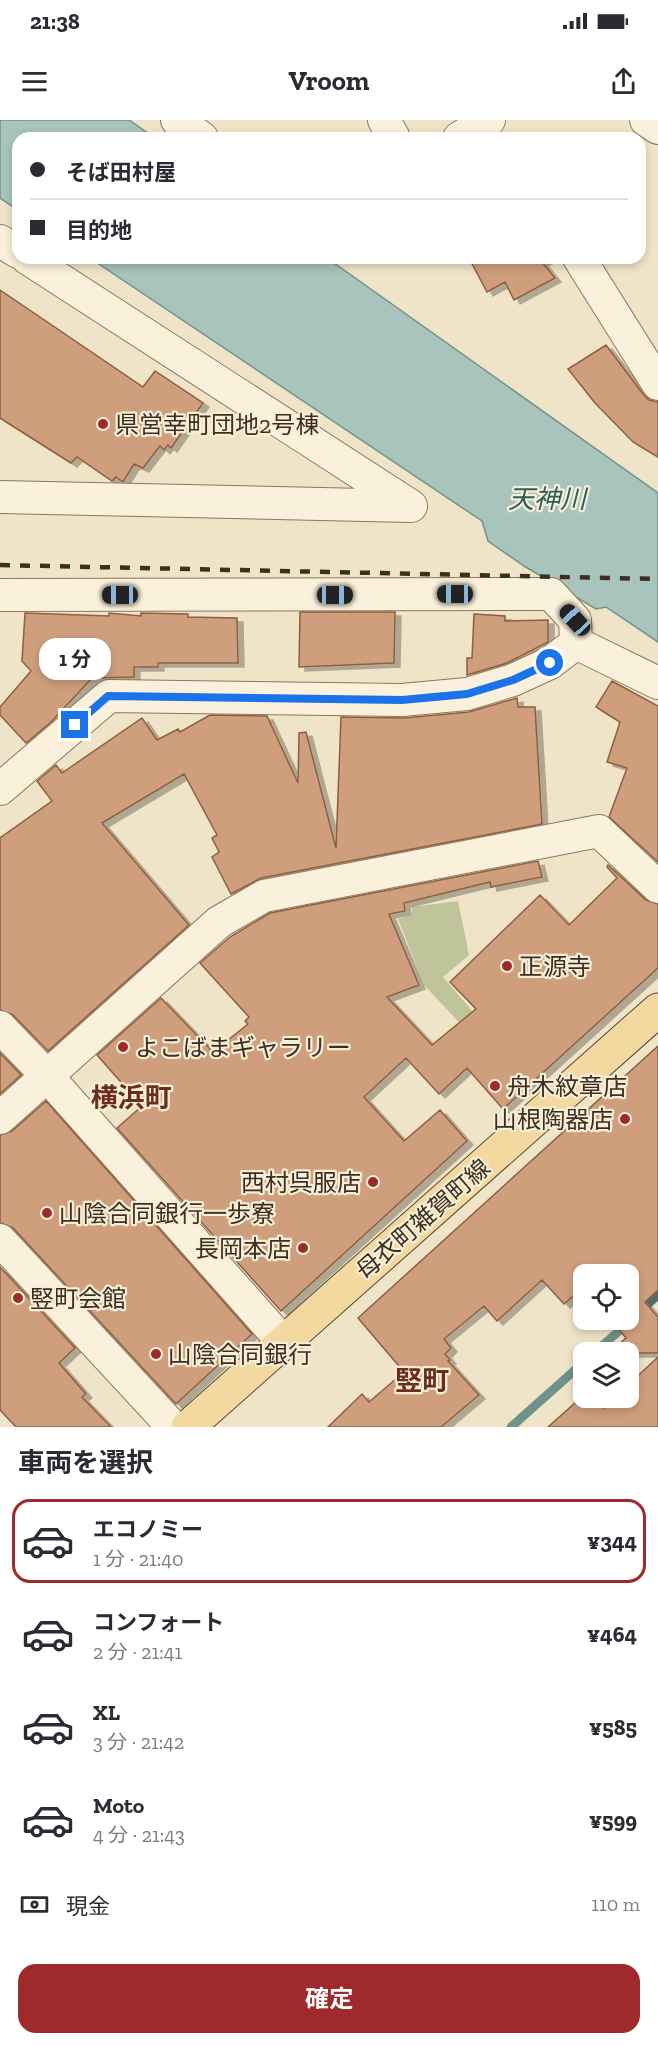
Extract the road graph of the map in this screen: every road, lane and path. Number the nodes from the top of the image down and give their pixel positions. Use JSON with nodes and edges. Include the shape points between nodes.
{"nodes":[{"id":1,"x":490,"y":120,"type":"edge"},
{"id":2,"x":646,"y":120,"type":"edge"},
{"id":3,"x":658,"y":128,"type":"edge"},
{"id":4,"x":469,"y":132,"type":"edge"},
{"id":5,"x":36,"y":264,"type":"edge"},
{"id":6,"x":583,"y":264,"type":"edge"},
{"id":7,"x":658,"y":384,"type":"edge"},
{"id":8,"x":0,"y":497,"type":"edge"},
{"id":9,"x":0,"y":595,"type":"edge"},
{"id":10,"x":576,"y":643,"type":"junction"},
{"id":11,"x":658,"y":683,"type":"edge"},
{"id":12,"x":3,"y":783,"type":"edge"},
{"id":13,"x":658,"y":888,"type":"edge"},
{"id":14,"x":658,"y":1010,"type":"edge"},
{"id":15,"x":0,"y":1027,"type":"edge"},
{"id":16,"x":48,"y":1077,"type":"junction"},
{"id":17,"x":0,"y":1118,"type":"edge"},
{"id":18,"x":0,"y":1240,"type":"edge"},
{"id":19,"x":283,"y":1342,"type":"junction"},
{"id":20,"x":173,"y":1427,"type":"edge"},
{"id":21,"x":188,"y":1427,"type":"edge"}],
"edges":[{"from":1,"to":4,"type":"street"},
{"from":2,"to":3,"type":"street"},
{"from":5,"to":8,"type":"street","via":[[411,506]]},
{"from":6,"to":7,"type":"street"},
{"from":9,"to":10,"type":"street","via":[[551,594],[575,620]]},
{"from":10,"to":11,"type":"street"},
{"from":10,"to":12,"type":"street","via":[[550,663],[467,694],[402,700],[108,696]]},
{"from":13,"to":16,"type":"street","via":[[599,831],[264,896],[219,922]]},
{"from":14,"to":19,"type":"main road","name":"母衣町雑賀町線"},
{"from":15,"to":16,"type":"street"},
{"from":16,"to":17,"type":"street"},
{"from":16,"to":19,"type":"street"},
{"from":18,"to":20,"type":"street"},
{"from":19,"to":21,"type":"main road","name":"母衣町雑賀町線"}]}
